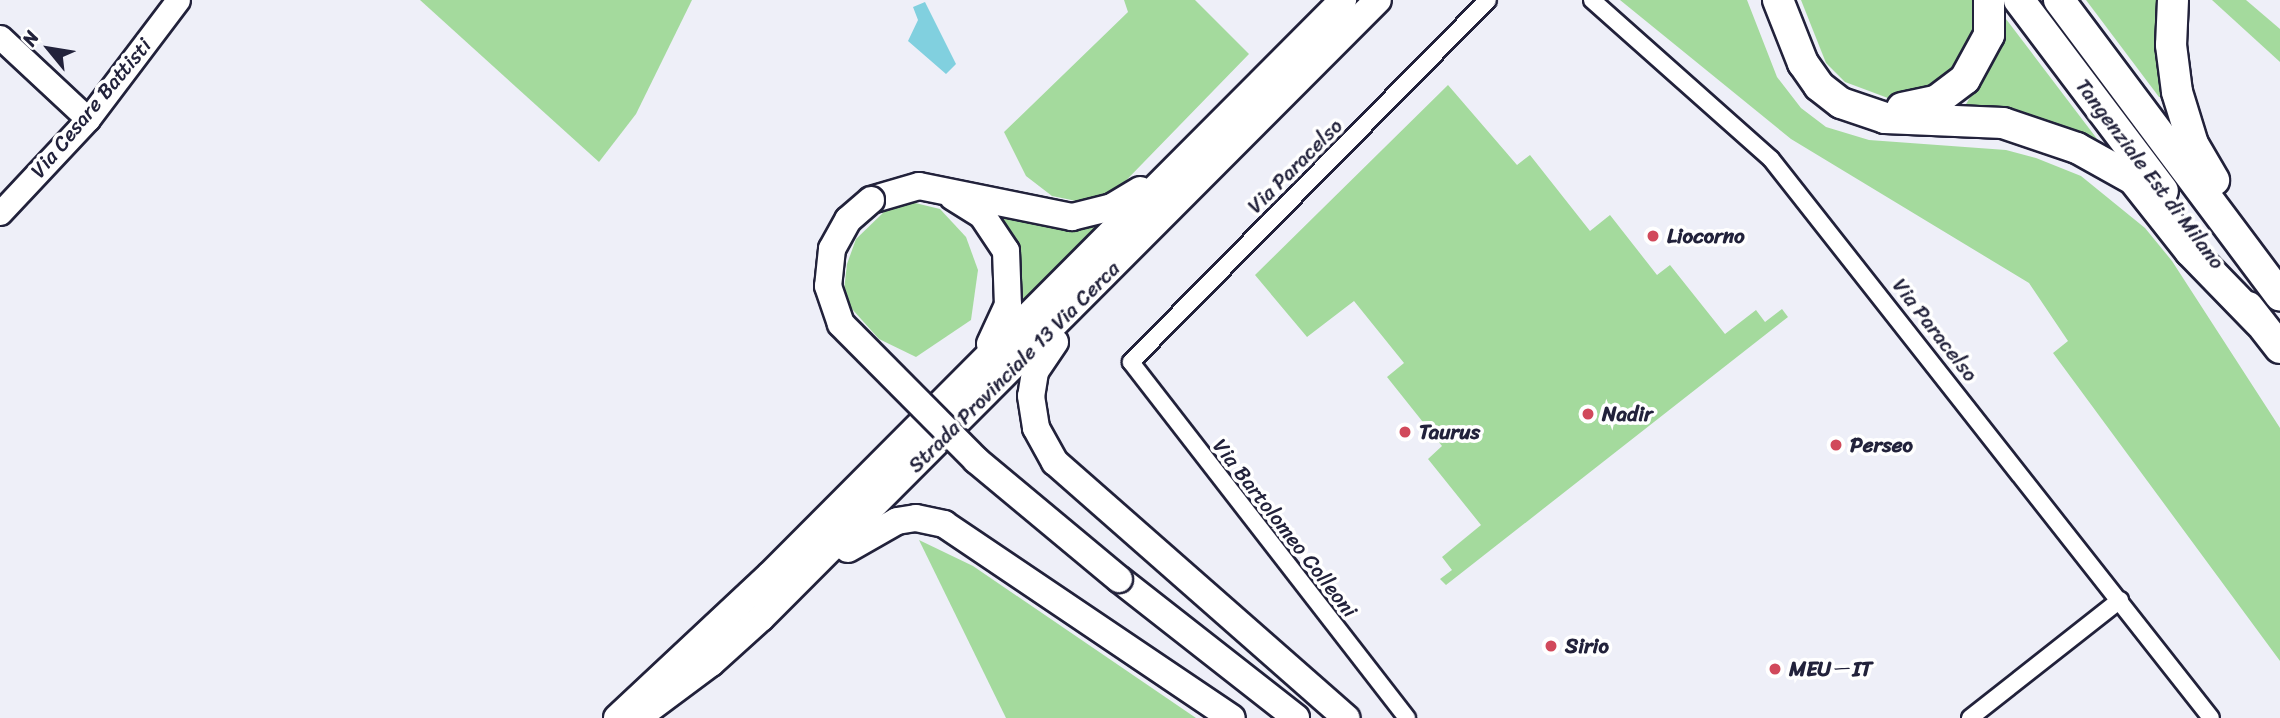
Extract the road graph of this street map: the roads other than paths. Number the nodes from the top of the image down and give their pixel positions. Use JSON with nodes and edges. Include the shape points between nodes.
{"nodes":[{"id":1,"x":178,"y":0,"type":"edge"},
{"id":2,"x":1343,"y":0,"type":"edge"},
{"id":3,"x":1378,"y":0,"type":"edge"},
{"id":4,"x":1488,"y":0,"type":"edge"},
{"id":5,"x":1592,"y":0,"type":"edge"},
{"id":6,"x":1778,"y":0,"type":"edge"},
{"id":7,"x":1789,"y":0,"type":"edge"},
{"id":8,"x":1989,"y":0,"type":"edge"},
{"id":9,"x":2019,"y":0,"type":"edge"},
{"id":10,"x":2059,"y":0,"type":"edge"},
{"id":11,"x":2173,"y":0,"type":"edge"},
{"id":12,"x":0,"y":37,"type":"edge"},
{"id":13,"x":88,"y":119,"type":"junction"},
{"id":14,"x":1178,"y":167,"type":"junction"},
{"id":15,"x":933,"y":187,"type":"junction"},
{"id":16,"x":0,"y":213,"type":"edge"},
{"id":17,"x":1100,"y":282,"type":"junction"},
{"id":18,"x":2280,"y":293,"type":"edge"},
{"id":19,"x":2259,"y":322,"type":"junction"},
{"id":20,"x":2280,"y":348,"type":"edge"},
{"id":21,"x":1131,"y":362,"type":"joint"},
{"id":22,"x":961,"y":383,"type":"junction"},
{"id":23,"x":2120,"y":600,"type":"junction"},
{"id":24,"x":720,"y":656,"type":"junction"},
{"id":25,"x":617,"y":718,"type":"edge"},
{"id":26,"x":637,"y":718,"type":"edge"},
{"id":27,"x":1232,"y":718,"type":"edge"},
{"id":28,"x":1296,"y":718,"type":"edge"},
{"id":29,"x":1346,"y":718,"type":"edge"},
{"id":30,"x":1407,"y":718,"type":"edge"},
{"id":31,"x":1970,"y":718,"type":"edge"},
{"id":32,"x":2211,"y":718,"type":"edge"}],
"edges":[{"from":1,"to":13,"type":"street","name":"Via Cesare Battisti"},
{"from":2,"to":14,"type":"main road","name":"Strada Provinciale 13 Via Cerca"},
{"from":3,"to":17,"type":"main road","name":"Strada Provinciale 13 Via Cerca"},
{"from":4,"to":21,"type":"street","name":"Via Paracelso"},
{"from":5,"to":23,"type":"street","name":"Via Paracelso","via":[[1772,159]]},
{"from":6,"to":19,"type":"highway","via":[[1803,63],[1819,86],[1841,103],[1885,118],[2003,123],[2077,148],[2133,179],[2190,251]]},
{"from":7,"to":8,"type":"highway","via":[[1812,58],[1827,78],[1859,100],[1905,108],[1936,101],[1970,72],[1989,35]]},
{"from":9,"to":19,"type":"highway","name":"Tangenziale Est di Milano"},
{"from":10,"to":18,"type":"highway","name":"Tangenziale Est di Milano"},
{"from":11,"to":18,"type":"highway","via":[[2175,80],[2189,134],[2201,161],[2267,257]]},
{"from":12,"to":13,"type":"street"},
{"from":13,"to":16,"type":"street","name":"Via Cesare Battisti"},
{"from":14,"to":15,"type":"main road","via":[[1112,207],[1072,217]]},
{"from":14,"to":22,"type":"main road","name":"Strada Provinciale 13 Via Cerca"},
{"from":15,"to":22,"type":"main road","via":[[982,215],[1003,243],[1008,260],[1009,295],[1003,321]]},
{"from":15,"to":28,"type":"main road","bridge":true,"via":[[903,188],[871,201],[844,226],[832,249],[828,286],[841,324],[976,460]]},
{"from":17,"to":24,"type":"main road","name":"Strada Provinciale 13 Via Cerca"},
{"from":17,"to":29,"type":"main road","via":[[1035,372],[1032,412],[1043,445],[1073,481]]},
{"from":19,"to":20,"type":"highway","name":"Tangenziale Est di Milano"},
{"from":21,"to":30,"type":"street","name":"Via Bartolomeo Colleoni"},
{"from":22,"to":25,"type":"main road","name":"Strada Provinciale 13 Via Cerca","via":[[761,584]]},
{"from":23,"to":31,"type":"street"},
{"from":23,"to":32,"type":"street","name":"Via Paracelso"},
{"from":24,"to":26,"type":"main road","name":"Strada Provinciale 13 Via Cerca"},
{"from":24,"to":27,"type":"main road","via":[[865,536],[891,523],[925,519],[966,535]]}]}
